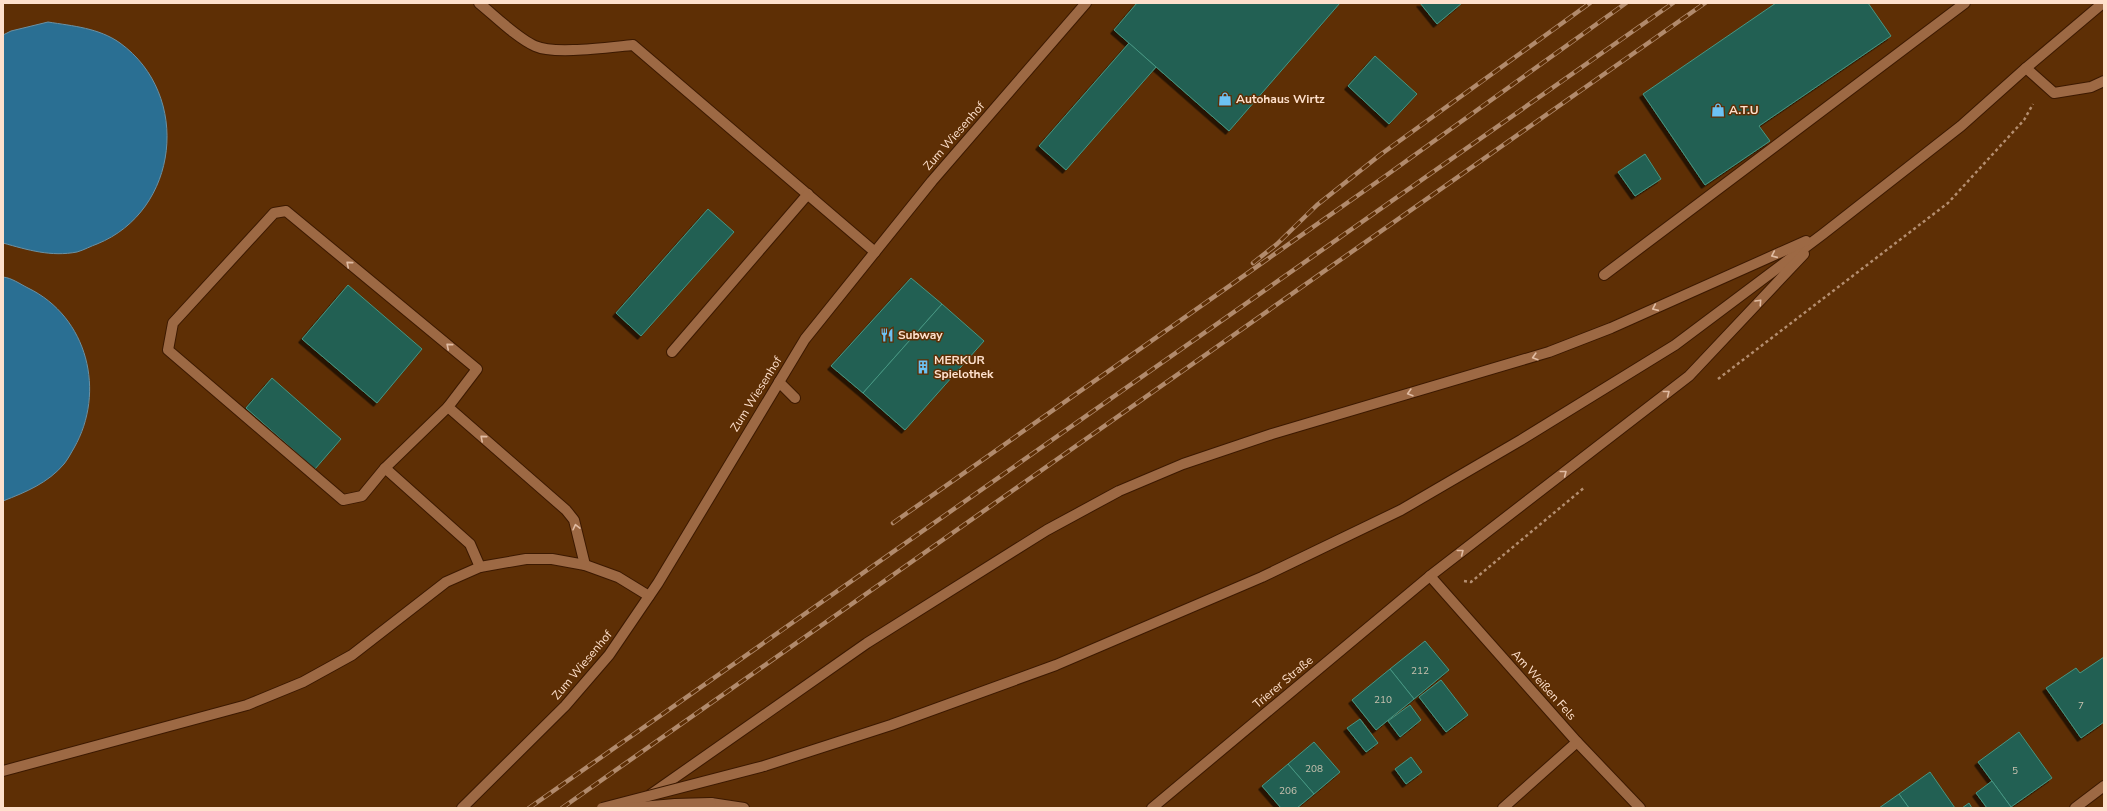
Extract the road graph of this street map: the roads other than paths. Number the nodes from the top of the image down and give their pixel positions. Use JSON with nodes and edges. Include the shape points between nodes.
{"nodes":[{"id":1,"x":479,"y":3,"type":"edge"},
{"id":2,"x":1086,"y":3,"type":"edge"},
{"id":3,"x":1965,"y":3,"type":"edge"},
{"id":4,"x":2103,"y":3,"type":"edge"},
{"id":5,"x":2026,"y":68,"type":"junction"},
{"id":6,"x":2104,"y":81,"type":"edge"},
{"id":7,"x":808,"y":194,"type":"junction"},
{"id":8,"x":1823,"y":234,"type":"junction"},
{"id":9,"x":875,"y":252,"type":"junction"},
{"id":10,"x":1604,"y":275,"type":"dead end"},
{"id":11,"x":672,"y":352,"type":"dead end"},
{"id":12,"x":779,"y":382,"type":"junction"},
{"id":13,"x":795,"y":398,"type":"dead end"},
{"id":14,"x":448,"y":407,"type":"junction"},
{"id":15,"x":385,"y":468,"type":"junction"},
{"id":16,"x":585,"y":565,"type":"junction"},
{"id":17,"x":480,"y":567,"type":"junction"},
{"id":18,"x":1430,"y":576,"type":"junction"},
{"id":19,"x":649,"y":596,"type":"junction"},
{"id":20,"x":1577,"y":742,"type":"junction"},
{"id":21,"x":3,"y":771,"type":"edge"},
{"id":22,"x":2104,"y":786,"type":"edge"},
{"id":23,"x":462,"y":808,"type":"edge"},
{"id":24,"x":602,"y":808,"type":"edge"},
{"id":25,"x":631,"y":808,"type":"edge"},
{"id":26,"x":744,"y":808,"type":"edge"},
{"id":27,"x":1152,"y":808,"type":"edge"},
{"id":28,"x":1503,"y":808,"type":"edge"},
{"id":29,"x":1640,"y":808,"type":"edge"},
{"id":30,"x":2075,"y":808,"type":"edge"}],
"edges":[{"from":1,"to":7,"type":"main road","via":[[503,24],[535,46],[553,50],[633,45]]},
{"from":2,"to":9,"type":"main road","name":"Zum Wiesenhof","via":[[932,180]]},
{"from":3,"to":10,"type":"main road"},
{"from":4,"to":5,"type":"main road"},
{"from":5,"to":6,"type":"main road","via":[[2054,94],[2091,87]]},
{"from":5,"to":8,"type":"main road","via":[[1961,126]]},
{"from":7,"to":9,"type":"main road"},
{"from":7,"to":11,"type":"main road"},
{"from":18,"to":8,"type":"main road","name":"Trierer Straße","one_way":true,"via":[[1689,376]]},
{"from":8,"to":24,"type":"main road","bridge":true,"via":[[1675,345],[1401,510],[1262,578],[1056,665],[892,725],[764,766]]},
{"from":8,"to":25,"type":"main road","one_way":true,"via":[[1611,328],[1550,352],[1272,434],[1183,464],[1119,491],[1047,530],[867,643]]},
{"from":9,"to":12,"type":"main road","name":"Zum Wiesenhof","via":[[805,339]]},
{"from":12,"to":13,"type":"main road"},
{"from":12,"to":19,"type":"main road","name":"Zum Wiesenhof"},
{"from":14,"to":15,"type":"main road"},
{"from":14,"to":15,"type":"main road","one_way":true,"via":[[477,369],[286,212],[274,213],[174,323],[168,350],[343,500],[362,496]]},
{"from":16,"to":14,"type":"main road","one_way":true,"via":[[574,520],[566,510]]},
{"from":15,"to":17,"type":"main road","via":[[470,544]]},
{"from":16,"to":17,"type":"main road","via":[[552,559],[526,559]]},
{"from":16,"to":19,"type":"main road","via":[[618,577]]},
{"from":17,"to":21,"type":"main road","via":[[446,582],[352,655],[303,682],[247,705]]},
{"from":18,"to":20,"type":"main road","name":"Am Weißen Fels"},
{"from":18,"to":27,"type":"main road","name":"Trierer Straße"},
{"from":19,"to":23,"type":"main road","name":"Zum Wiesenhof","via":[[609,655],[565,706]]},
{"from":20,"to":28,"type":"main road"},
{"from":20,"to":29,"type":"main road","name":"Am Weißen Fels"},
{"from":22,"to":30,"type":"main road"},
{"from":25,"to":26,"type":"main road","bridge":true,"via":[[711,803]]}]}
